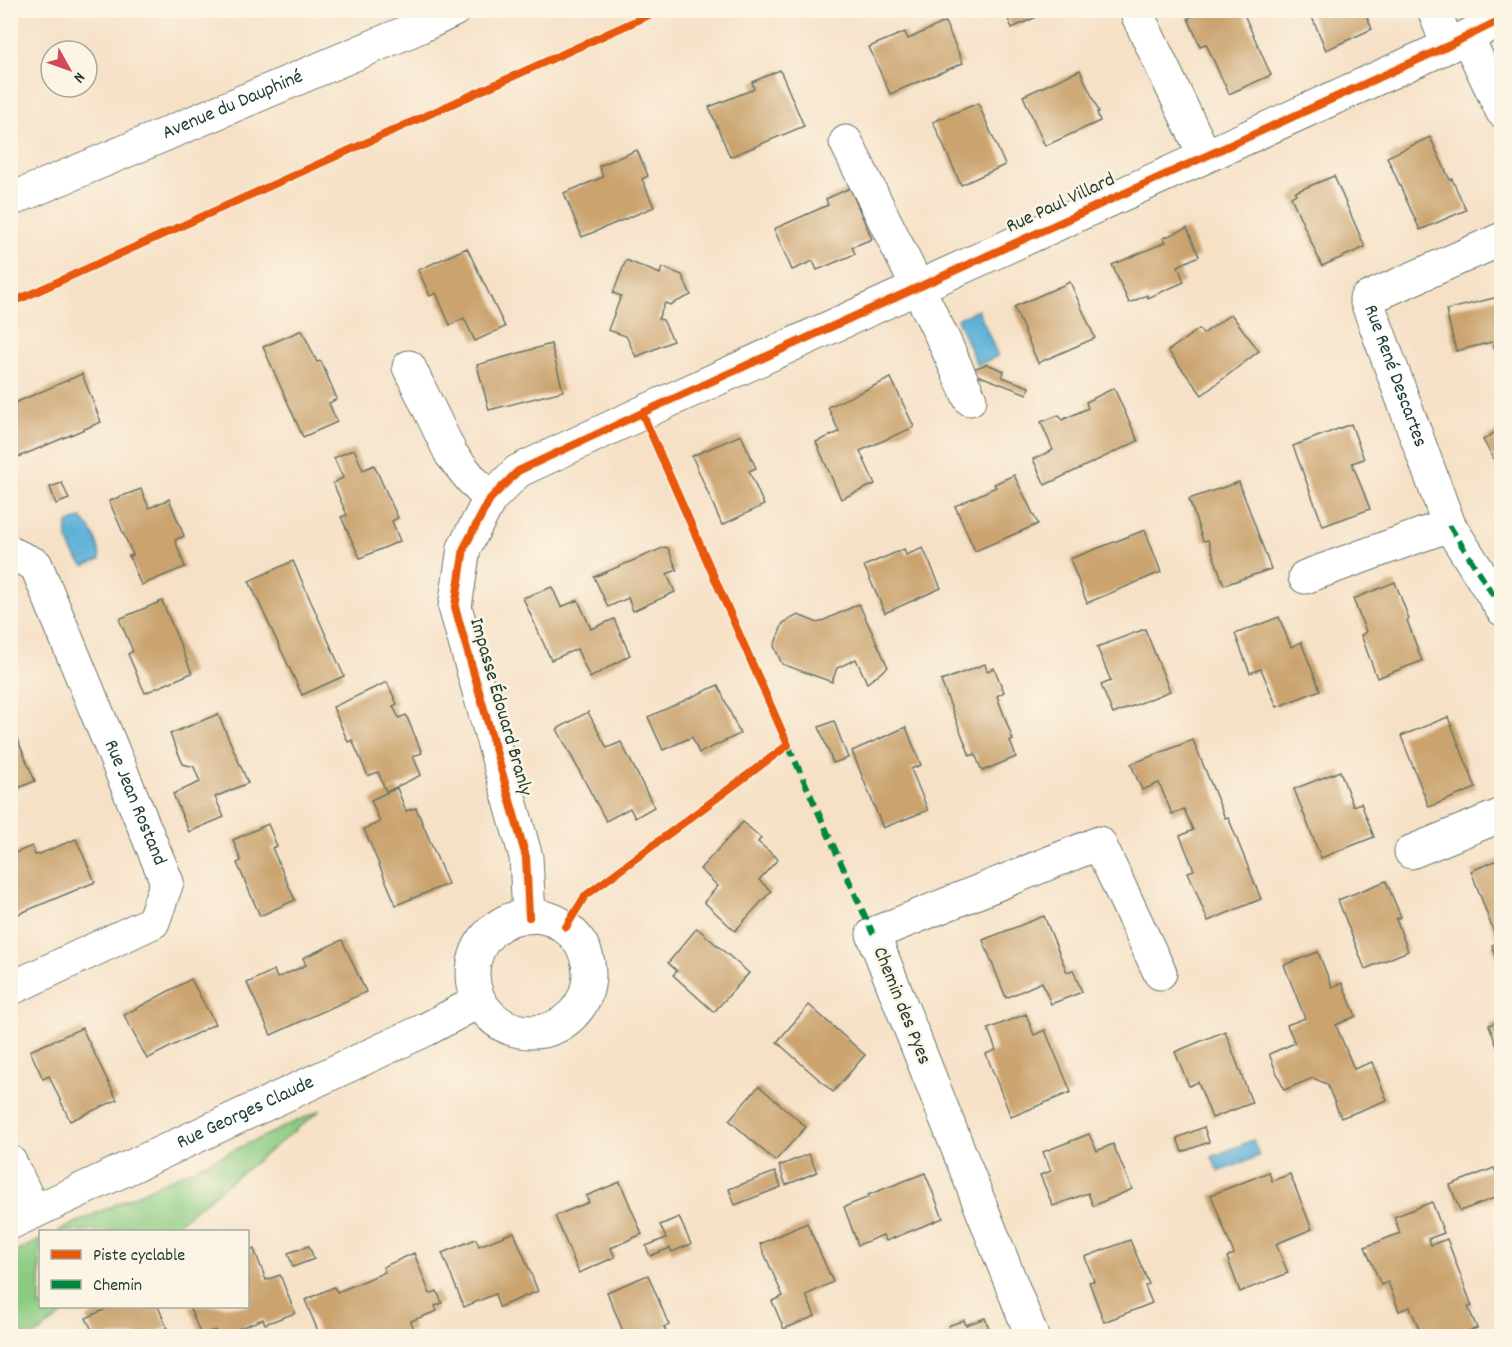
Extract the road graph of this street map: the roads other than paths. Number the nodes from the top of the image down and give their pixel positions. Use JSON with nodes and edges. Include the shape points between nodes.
{"nodes":[{"id":1,"x":454,"y":10,"type":"edge"},
{"id":2,"x":1434,"y":10,"type":"edge"},
{"id":3,"x":1138,"y":16,"type":"dead end"},
{"id":4,"x":1502,"y":19,"type":"edge"},
{"id":5,"x":1457,"y":41,"type":"junction"},
{"id":6,"x":1502,"y":111,"type":"edge"},
{"id":7,"x":846,"y":142,"type":"dead end"},
{"id":8,"x":1205,"y":156,"type":"junction"},
{"id":9,"x":10,"y":200,"type":"edge"},
{"id":10,"x":1502,"y":240,"type":"edge"},
{"id":11,"x":917,"y":287,"type":"junction"},
{"id":12,"x":409,"y":367,"type":"dead end"},
{"id":13,"x":970,"y":399,"type":"dead end"},
{"id":14,"x":633,"y":417,"type":"joint"},
{"id":15,"x":490,"y":499,"type":"junction"},
{"id":16,"x":1449,"y":525,"type":"junction"},
{"id":17,"x":10,"y":553,"type":"edge"},
{"id":18,"x":1305,"y":577,"type":"dead end"},
{"id":19,"x":1502,"y":609,"type":"edge"},
{"id":20,"x":1502,"y":815,"type":"edge"},
{"id":21,"x":1411,"y":852,"type":"dead end"},
{"id":22,"x":529,"y":917,"type":"junction"},
{"id":23,"x":1160,"y":973,"type":"dead end"},
{"id":24,"x":10,"y":989,"type":"edge"},
{"id":25,"x":478,"y":1001,"type":"junction"},
{"id":26,"x":10,"y":1162,"type":"edge"},
{"id":27,"x":22,"y":1218,"type":"edge"},
{"id":28,"x":1032,"y":1336,"type":"edge"}],
"edges":[{"from":1,"to":9,"type":"street","name":"Avenue du Dauphiné"},
{"from":2,"to":5,"type":"street"},
{"from":3,"to":8,"type":"street"},
{"from":4,"to":5,"type":"street","name":"Rue Paul Villard"},
{"from":5,"to":6,"type":"street"},
{"from":5,"to":8,"type":"street","name":"Rue Paul Villard"},
{"from":7,"to":11,"type":"street"},
{"from":8,"to":11,"type":"street","name":"Rue Paul Villard"},
{"from":10,"to":16,"type":"street","name":"Rue René Descartes","via":[[1366,299]]},
{"from":11,"to":13,"type":"street"},
{"from":11,"to":14,"type":"street","name":"Rue Paul Villard"},
{"from":12,"to":15,"type":"street","via":[[451,454]]},
{"from":14,"to":15,"type":"street","name":"Impasse Édouard Branly","via":[[518,471]]},
{"from":15,"to":22,"type":"street","name":"Impasse Édouard Branly","via":[[464,548],[455,607],[526,857]]},
{"from":16,"to":18,"type":"street"},
{"from":16,"to":19,"type":"street","name":"Rue René Descartes"},
{"from":17,"to":24,"type":"street","name":"Rue Jean Rostand","via":[[36,565],[167,882],[153,922]]},
{"from":20,"to":21,"type":"street"},
{"from":22,"to":25,"type":"street","via":[[516,917],[492,930],[477,951],[472,976]]},
{"from":22,"to":25,"type":"street","via":[[542,916],[566,927],[583,946],[589,972],[584,997],[569,1018],[546,1030],[520,1032],[496,1021]]},
{"from":23,"to":28,"type":"street","name":"Chemin des Pyes","via":[[1099,843],[873,934]]},
{"from":25,"to":27,"type":"street","name":"Rue Georges Claude","via":[[427,1029]]},
{"from":26,"to":27,"type":"street"}]}
